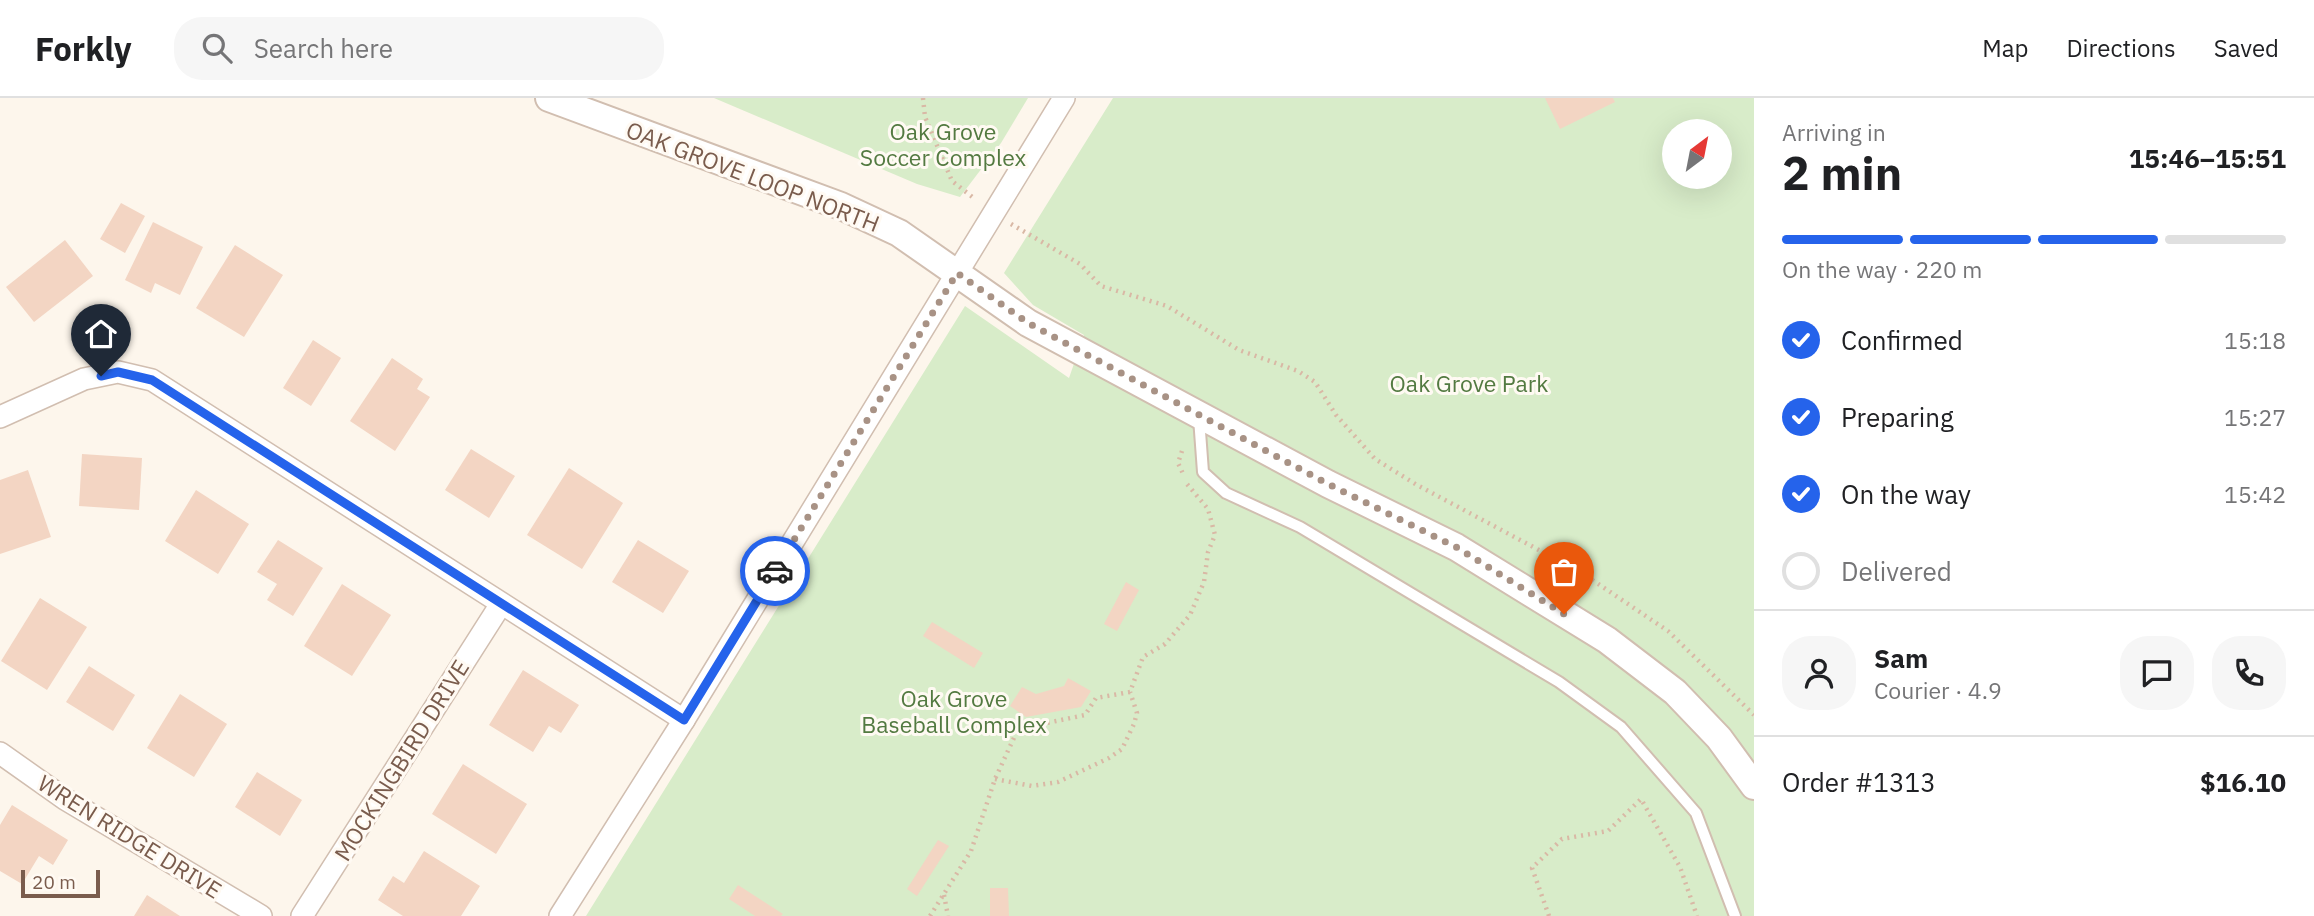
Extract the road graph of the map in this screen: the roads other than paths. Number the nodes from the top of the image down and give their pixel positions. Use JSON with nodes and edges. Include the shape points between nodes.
{"nodes":[{"id":1,"x":549,"y":98,"type":"edge"},
{"id":2,"x":1064,"y":98,"type":"edge"},
{"id":3,"x":957,"y":273,"type":"junction"},
{"id":4,"x":1199,"y":415,"type":"junction"},
{"id":5,"x":0,"y":417,"type":"edge"},
{"id":6,"x":501,"y":604,"type":"junction"},
{"id":7,"x":684,"y":720,"type":"junction"},
{"id":8,"x":0,"y":753,"type":"edge"},
{"id":9,"x":1754,"y":786,"type":"edge"},
{"id":10,"x":261,"y":916,"type":"edge"},
{"id":11,"x":302,"y":916,"type":"edge"},
{"id":12,"x":560,"y":916,"type":"edge"},
{"id":13,"x":1735,"y":916,"type":"edge"}],
"edges":[{"from":1,"to":3,"type":"street","name":"OAK GROVE LOOP NORTH","via":[[841,206],[899,233]]},
{"from":2,"to":3,"type":"street"},
{"from":3,"to":4,"type":"street","name":"OAK GROVE LOOP NORTH","via":[[1028,323]]},
{"from":3,"to":7,"type":"street"},
{"from":4,"to":9,"type":"street","name":"OAK GROVE LOOP NORTH","via":[[1456,547],[1607,640],[1675,692],[1719,738]]},
{"from":4,"to":13,"type":"lane","via":[[1203,472],[1226,493],[1300,527],[1559,682],[1621,727],[1696,813]]},
{"from":5,"to":6,"type":"street","via":[[84,379],[118,372],[152,380]]},
{"from":6,"to":7,"type":"street"},
{"from":6,"to":11,"type":"street","name":"MOCKINGBIRD DRIVE"},
{"from":7,"to":12,"type":"street"},
{"from":8,"to":10,"type":"street","name":"WREN RIDGE DRIVE","via":[[65,799]]}]}
